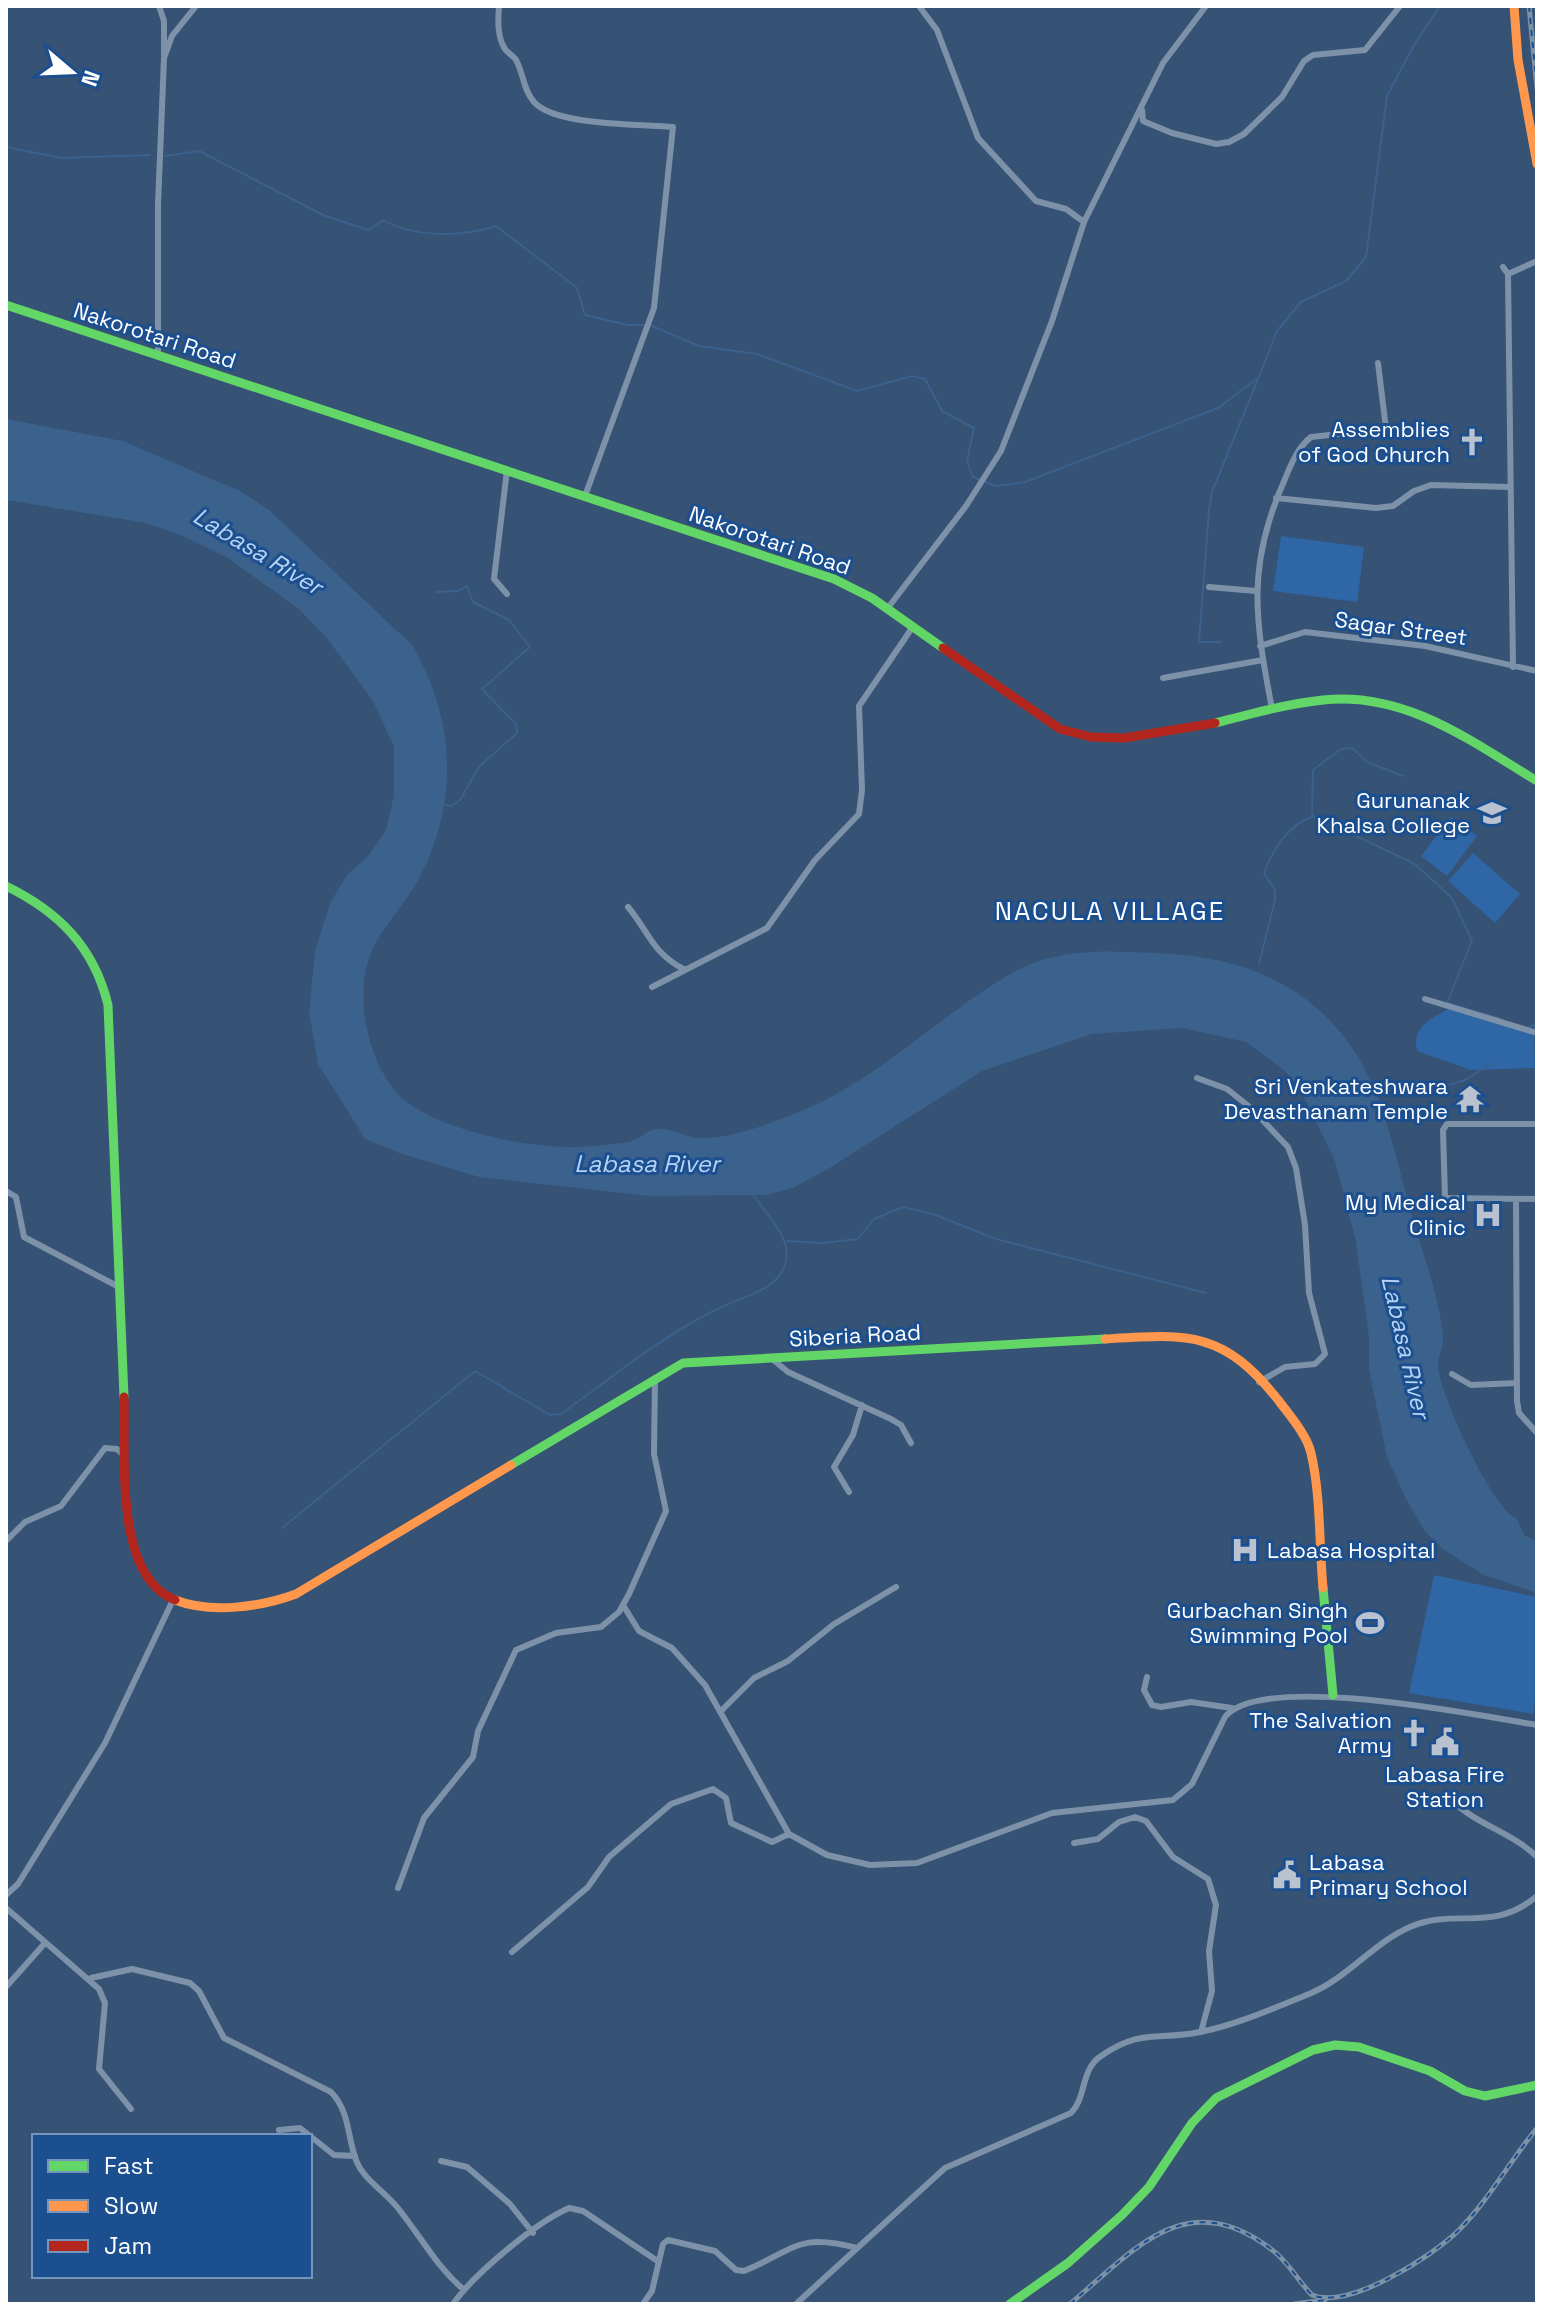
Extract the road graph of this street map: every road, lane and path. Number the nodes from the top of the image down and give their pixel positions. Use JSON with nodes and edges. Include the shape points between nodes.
{"nodes":[{"id":1,"x":159,"y":6,"type":"edge"},
{"id":2,"x":196,"y":6,"type":"edge"},
{"id":3,"x":499,"y":6,"type":"edge"},
{"id":4,"x":919,"y":6,"type":"edge"},
{"id":5,"x":1206,"y":6,"type":"edge"},
{"id":6,"x":1400,"y":6,"type":"edge"},
{"id":7,"x":1514,"y":6,"type":"edge"},
{"id":8,"x":164,"y":32,"type":"junction"},
{"id":9,"x":172,"y":36,"type":"junction"},
{"id":10,"x":164,"y":58,"type":"junction"},
{"id":11,"x":1142,"y":107,"type":"junction"},
{"id":12,"x":1534,"y":137,"type":"edge"},
{"id":13,"x":1537,"y":164,"type":"edge"},
{"id":14,"x":1084,"y":222,"type":"junction"},
{"id":15,"x":1537,"y":261,"type":"edge"},
{"id":16,"x":6,"y":305,"type":"edge"},
{"id":17,"x":158,"y":355,"type":"junction"},
{"id":18,"x":1378,"y":363,"type":"dead end"},
{"id":19,"x":507,"y":470,"type":"junction"},
{"id":20,"x":1510,"y":487,"type":"junction"},
{"id":21,"x":585,"y":496,"type":"junction"},
{"id":22,"x":1276,"y":498,"type":"junction"},
{"id":23,"x":1209,"y":587,"type":"dead end"},
{"id":24,"x":1256,"y":591,"type":"junction"},
{"id":25,"x":507,"y":594,"type":"dead end"},
{"id":26,"x":887,"y":609,"type":"junction"},
{"id":27,"x":912,"y":628,"type":"junction"},
{"id":28,"x":1260,"y":646,"type":"junction"},
{"id":29,"x":1263,"y":660,"type":"junction"},
{"id":30,"x":1513,"y":667,"type":"junction"},
{"id":31,"x":1537,"y":671,"type":"edge"},
{"id":32,"x":1163,"y":678,"type":"dead end"},
{"id":33,"x":1272,"y":709,"type":"junction"},
{"id":34,"x":1537,"y":781,"type":"edge"},
{"id":35,"x":6,"y":886,"type":"edge"},
{"id":36,"x":628,"y":907,"type":"dead end"},
{"id":37,"x":685,"y":970,"type":"junction"},
{"id":38,"x":652,"y":987,"type":"dead end"},
{"id":39,"x":1425,"y":999,"type":"dead end"},
{"id":40,"x":1537,"y":1033,"type":"edge"},
{"id":41,"x":1197,"y":1078,"type":"dead end"},
{"id":42,"x":1537,"y":1124,"type":"edge"},
{"id":43,"x":6,"y":1191,"type":"edge"},
{"id":44,"x":1516,"y":1199,"type":"junction"},
{"id":45,"x":1537,"y":1199,"type":"edge"},
{"id":46,"x":119,"y":1287,"type":"junction"},
{"id":47,"x":771,"y":1358,"type":"junction"},
{"id":48,"x":1452,"y":1374,"type":"dead end"},
{"id":49,"x":655,"y":1378,"type":"junction"},
{"id":50,"x":1259,"y":1382,"type":"junction"},
{"id":51,"x":1517,"y":1383,"type":"junction"},
{"id":52,"x":862,"y":1405,"type":"junction"},
{"id":53,"x":1537,"y":1433,"type":"edge"},
{"id":54,"x":911,"y":1443,"type":"dead end"},
{"id":55,"x":127,"y":1459,"type":"junction"},
{"id":56,"x":849,"y":1492,"type":"dead end"},
{"id":57,"x":6,"y":1541,"type":"edge"},
{"id":58,"x":896,"y":1587,"type":"dead end"},
{"id":59,"x":172,"y":1602,"type":"junction"},
{"id":60,"x":623,"y":1605,"type":"junction"},
{"id":61,"x":1147,"y":1677,"type":"dead end"},
{"id":62,"x":1333,"y":1695,"type":"junction"},
{"id":63,"x":1232,"y":1708,"type":"junction"},
{"id":64,"x":722,"y":1710,"type":"junction"},
{"id":65,"x":1537,"y":1725,"type":"edge"},
{"id":66,"x":1455,"y":1803,"type":"dead end"},
{"id":67,"x":789,"y":1834,"type":"junction"},
{"id":68,"x":1074,"y":1843,"type":"dead end"},
{"id":69,"x":1537,"y":1857,"type":"edge"},
{"id":70,"x":398,"y":1888,"type":"dead end"},
{"id":71,"x":6,"y":1895,"type":"edge"},
{"id":72,"x":1537,"y":1896,"type":"edge"},
{"id":73,"x":6,"y":1908,"type":"edge"},
{"id":74,"x":45,"y":1943,"type":"junction"},
{"id":75,"x":512,"y":1952,"type":"dead end"},
{"id":76,"x":91,"y":1978,"type":"junction"},
{"id":77,"x":6,"y":1987,"type":"edge"},
{"id":78,"x":1201,"y":2032,"type":"junction"},
{"id":79,"x":1537,"y":2085,"type":"edge"},
{"id":80,"x":131,"y":2109,"type":"dead end"},
{"id":81,"x":279,"y":2130,"type":"dead end"},
{"id":82,"x":308,"y":2134,"type":"edge"},
{"id":83,"x":312,"y":2138,"type":"edge"},
{"id":84,"x":355,"y":2156,"type":"junction"},
{"id":85,"x":441,"y":2161,"type":"dead end"},
{"id":86,"x":533,"y":2233,"type":"junction"},
{"id":87,"x":857,"y":2248,"type":"junction"},
{"id":88,"x":659,"y":2262,"type":"junction"},
{"id":89,"x":463,"y":2289,"type":"junction"},
{"id":90,"x":453,"y":2304,"type":"edge"},
{"id":91,"x":643,"y":2304,"type":"edge"},
{"id":92,"x":796,"y":2304,"type":"edge"},
{"id":93,"x":1010,"y":2304,"type":"edge"}],
"edges":[{"from":1,"to":8,"type":"street"},
{"from":2,"to":9,"type":"street"},
{"from":3,"to":21,"type":"street","via":[[505,49],[517,60],[523,84],[537,105],[552,115],[673,127],[654,308]]},
{"from":4,"to":14,"type":"street","via":[[937,30],[978,138],[1036,201],[1066,209]]},
{"from":5,"to":11,"type":"street","via":[[1163,63]]},
{"from":6,"to":11,"type":"street","via":[[1365,50],[1313,55],[1304,61],[1282,97],[1229,142],[1216,144],[1148,124],[1141,117]]},
{"from":7,"to":12,"type":"street","via":[[1518,60]]},
{"from":8,"to":9,"type":"street"},
{"from":8,"to":10,"type":"street"},
{"from":9,"to":10,"type":"street"},
{"from":10,"to":17,"type":"street"},
{"from":11,"to":14,"type":"street"},
{"from":12,"to":13,"type":"street"},
{"from":14,"to":26,"type":"street","via":[[1012,428],[980,486]]},
{"from":15,"to":20,"type":"street","via":[[1505,271]]},
{"from":16,"to":17,"type":"street","name":"Nakorotari Road"},
{"from":17,"to":19,"type":"street","name":"Nakorotari Road"},
{"from":18,"to":22,"type":"street","via":[[1386,429],[1311,437],[1294,458]]},
{"from":19,"to":21,"type":"street","name":"Nakorotari Road"},
{"from":19,"to":25,"type":"street","via":[[494,579]]},
{"from":20,"to":22,"type":"street","via":[[1431,485],[1393,506],[1376,508]]},
{"from":20,"to":30,"type":"street"},
{"from":21,"to":26,"type":"street","name":"Nakorotari Road","via":[[808,569]]},
{"from":22,"to":24,"type":"street"},
{"from":23,"to":24,"type":"street"},
{"from":24,"to":28,"type":"street"},
{"from":26,"to":27,"type":"street","name":"Nakorotari Road"},
{"from":27,"to":33,"type":"street","name":"Nakorotari Road","via":[[1060,729],[1093,739],[1139,737]]},
{"from":27,"to":37,"type":"street","via":[[859,706],[859,814],[801,876],[767,928]]},
{"from":28,"to":29,"type":"street"},
{"from":28,"to":30,"type":"street","name":"Sagar Street","via":[[1305,632],[1425,646]]},
{"from":29,"to":32,"type":"street"},
{"from":29,"to":33,"type":"street"},
{"from":30,"to":31,"type":"street","name":"Sagar Street"},
{"from":33,"to":34,"type":"street","name":"Nakorotari Road","via":[[1325,700],[1397,707],[1434,722]]},
{"from":35,"to":46,"type":"street","via":[[40,902],[72,931],[88,951],[106,997]]},
{"from":36,"to":37,"type":"street","via":[[652,946]]},
{"from":37,"to":38,"type":"street"},
{"from":39,"to":40,"type":"street"},
{"from":41,"to":50,"type":"street","via":[[1227,1089],[1251,1108],[1288,1147],[1296,1168],[1309,1293],[1325,1354],[1315,1364],[1285,1367]]},
{"from":42,"to":44,"type":"street","via":[[1447,1124],[1443,1130],[1445,1198]]},
{"from":43,"to":46,"type":"street","via":[[16,1197],[24,1237]]},
{"from":44,"to":45,"type":"street"},
{"from":44,"to":51,"type":"street"},
{"from":46,"to":55,"type":"street"},
{"from":47,"to":49,"type":"street","name":"Siberia Road","via":[[683,1363]]},
{"from":47,"to":50,"type":"street","name":"Siberia Road","via":[[1174,1335],[1223,1348]]},
{"from":47,"to":52,"type":"street","via":[[788,1372]]},
{"from":48,"to":51,"type":"street","via":[[1471,1385]]},
{"from":49,"to":59,"type":"street","name":"Siberia Road","via":[[296,1594],[221,1607]]},
{"from":49,"to":60,"type":"street","via":[[654,1454],[666,1511]]},
{"from":50,"to":62,"type":"street","name":"Siberia Road","via":[[1304,1435],[1311,1452]]},
{"from":51,"to":53,"type":"street","via":[[1519,1413]]},
{"from":52,"to":54,"type":"street","via":[[901,1425]]},
{"from":52,"to":56,"type":"street","via":[[853,1435],[834,1467]]},
{"from":55,"to":57,"type":"street","via":[[117,1449],[105,1448],[61,1506],[25,1522]]},
{"from":55,"to":59,"type":"street","via":[[132,1551],[150,1583]]},
{"from":58,"to":64,"type":"street","via":[[834,1624],[788,1661],[754,1678]]},
{"from":59,"to":71,"type":"street","via":[[105,1743],[18,1884]]},
{"from":60,"to":64,"type":"street","via":[[639,1631],[683,1659]]},
{"from":60,"to":70,"type":"street","via":[[601,1627],[556,1633],[516,1650],[478,1731],[473,1757],[424,1818]]},
{"from":61,"to":63,"type":"street","via":[[1144,1690],[1152,1705],[1191,1702]]},
{"from":62,"to":63,"type":"street"},
{"from":62,"to":65,"type":"street"},
{"from":63,"to":67,"type":"street","via":[[1192,1784],[1173,1800],[1052,1813],[897,1866],[827,1855]]},
{"from":64,"to":67,"type":"street"},
{"from":66,"to":69,"type":"street","via":[[1520,1840]]},
{"from":67,"to":75,"type":"street","via":[[772,1842],[731,1823],[726,1798],[719,1791],[683,1797],[637,1830],[588,1887]]},
{"from":68,"to":78,"type":"street","via":[[1098,1839],[1135,1817],[1146,1821],[1173,1857],[1208,1879],[1216,1905],[1209,1951],[1212,1991]]},
{"from":72,"to":78,"type":"street","via":[[1506,1916],[1434,1920],[1408,1928],[1333,1982]]},
{"from":73,"to":74,"type":"street"},
{"from":74,"to":76,"type":"street"},
{"from":74,"to":77,"type":"street"},
{"from":76,"to":80,"type":"street","via":[[105,2003],[99,2069]]},
{"from":76,"to":84,"type":"street","via":[[132,1969],[195,1987],[224,2038],[294,2070],[341,2103]]},
{"from":78,"to":87,"type":"street","via":[[1142,2035],[1103,2054],[1088,2069],[1071,2113],[949,2165]]},
{"from":79,"to":93,"type":"street","via":[[1485,2096],[1359,2047],[1313,2050],[1216,2098],[1122,2215]]},
{"from":81,"to":82,"type":"street","via":[[300,2128]]},
{"from":83,"to":84,"type":"street","via":[[334,2155]]},
{"from":84,"to":89,"type":"street","via":[[437,2265]]},
{"from":85,"to":86,"type":"street","via":[[467,2167],[510,2204]]},
{"from":86,"to":88,"type":"street","via":[[573,2207]]},
{"from":86,"to":89,"type":"street"},
{"from":87,"to":88,"type":"street","via":[[812,2240],[744,2271],[715,2251],[672,2240],[663,2244]]},
{"from":87,"to":92,"type":"street"},
{"from":88,"to":91,"type":"street"},
{"from":89,"to":90,"type":"street"}]}
